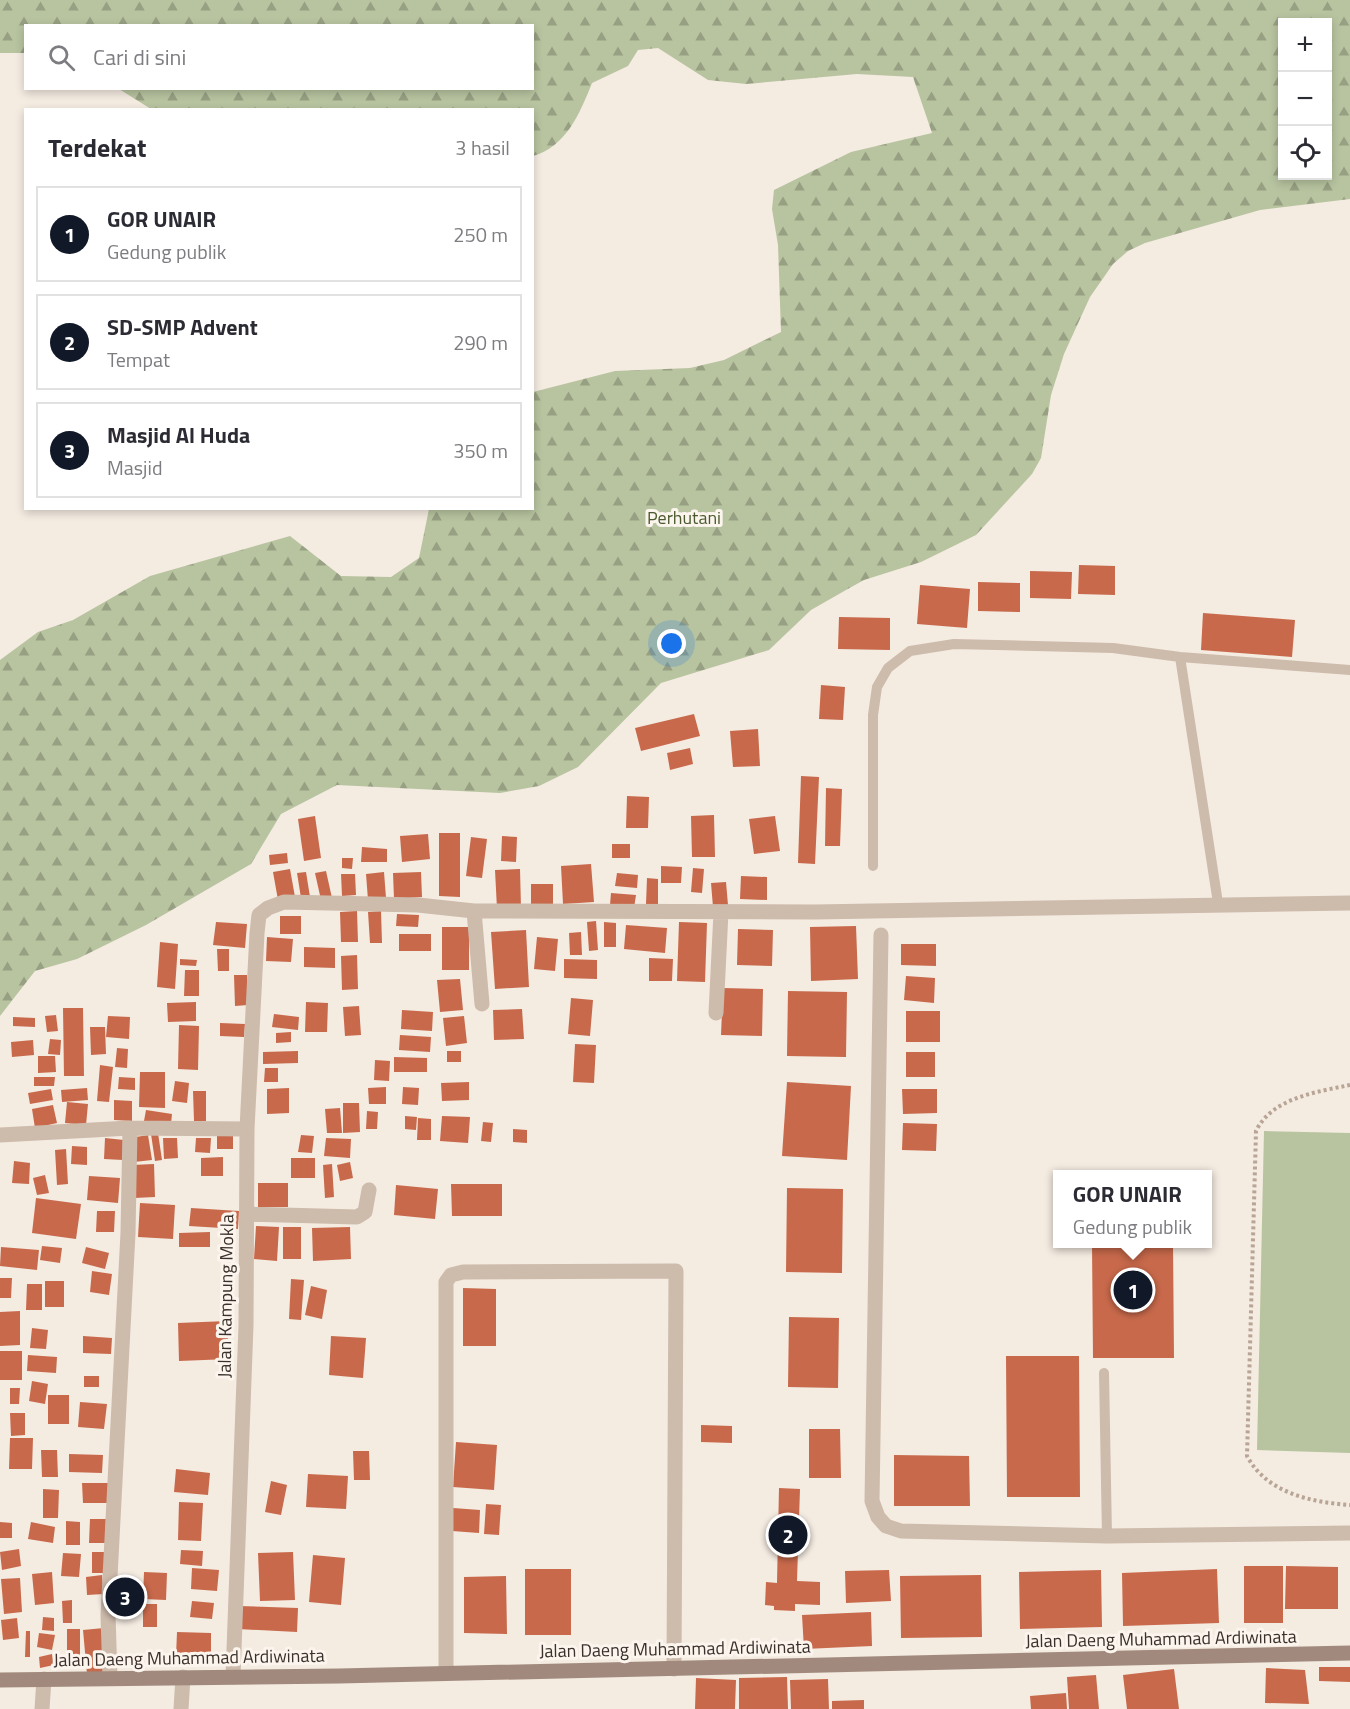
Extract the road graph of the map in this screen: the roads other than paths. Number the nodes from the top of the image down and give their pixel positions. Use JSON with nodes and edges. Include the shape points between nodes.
{"nodes":[{"id":1,"x":1180,"y":657,"type":"junction"},
{"id":2,"x":1350,"y":670,"type":"edge"},
{"id":3,"x":873,"y":866,"type":"dead end"},
{"id":4,"x":1218,"y":903,"type":"junction"},
{"id":5,"x":1350,"y":903,"type":"edge"},
{"id":6,"x":474,"y":911,"type":"junction"},
{"id":7,"x":721,"y":912,"type":"junction"},
{"id":8,"x":881,"y":935,"type":"dead end"},
{"id":9,"x":482,"y":1004,"type":"dead end"},
{"id":10,"x":716,"y":1013,"type":"dead end"},
{"id":11,"x":130,"y":1128,"type":"junction"},
{"id":12,"x":247,"y":1129,"type":"junction"},
{"id":13,"x":0,"y":1136,"type":"edge"},
{"id":14,"x":369,"y":1190,"type":"dead end"},
{"id":15,"x":247,"y":1214,"type":"junction"},
{"id":16,"x":1104,"y":1373,"type":"dead end"},
{"id":17,"x":1350,"y":1533,"type":"edge"},
{"id":18,"x":1107,"y":1536,"type":"junction"},
{"id":19,"x":1350,"y":1653,"type":"edge"},
{"id":20,"x":674,"y":1669,"type":"junction"},
{"id":21,"x":446,"y":1673,"type":"junction"},
{"id":22,"x":183,"y":1677,"type":"junction"},
{"id":23,"x":233,"y":1677,"type":"junction"},
{"id":24,"x":110,"y":1678,"type":"junction"},
{"id":25,"x":44,"y":1679,"type":"junction"},
{"id":26,"x":0,"y":1680,"type":"edge"},
{"id":27,"x":42,"y":1709,"type":"edge"},
{"id":28,"x":181,"y":1709,"type":"edge"}],
"edges":[{"from":1,"to":2,"type":"lane"},
{"from":1,"to":3,"type":"lane","via":[[1113,648],[954,644],[910,651],[898,658],[876,687]]},
{"from":1,"to":4,"type":"lane"},
{"from":4,"to":5,"type":"street"},
{"from":4,"to":7,"type":"street"},
{"from":6,"to":7,"type":"street"},
{"from":6,"to":9,"type":"street"},
{"from":6,"to":12,"type":"street","name":"Jalan Kampung Mokla","via":[[418,905],[284,902],[259,915]]},
{"from":7,"to":10,"type":"street"},
{"from":8,"to":18,"type":"street","via":[[872,1501],[878,1517],[886,1526],[901,1532]]},
{"from":11,"to":12,"type":"street"},
{"from":11,"to":13,"type":"street"},
{"from":11,"to":24,"type":"street","via":[[108,1616]]},
{"from":12,"to":15,"type":"street","name":"Jalan Kampung Mokla"},
{"from":14,"to":15,"type":"street","via":[[364,1212],[357,1217]]},
{"from":15,"to":23,"type":"street","name":"Jalan Kampung Mokla"},
{"from":16,"to":18,"type":"lane"},
{"from":17,"to":18,"type":"street"},
{"from":19,"to":20,"type":"main road","name":"Jalan Daeng Muhammad Ardiwinata"},
{"from":20,"to":21,"type":"main road","name":"Jalan Daeng Muhammad Ardiwinata"},
{"from":20,"to":21,"type":"street","via":[[676,1270],[463,1272],[451,1275],[446,1282]]},
{"from":21,"to":23,"type":"main road","name":"Jalan Daeng Muhammad Ardiwinata"},
{"from":22,"to":23,"type":"main road","name":"Jalan Daeng Muhammad Ardiwinata"},
{"from":22,"to":24,"type":"main road","name":"Jalan Daeng Muhammad Ardiwinata"},
{"from":22,"to":28,"type":"street"},
{"from":24,"to":25,"type":"main road","name":"Jalan Daeng Muhammad Ardiwinata"},
{"from":25,"to":26,"type":"main road","name":"Jalan Daeng Muhammad Ardiwinata"},
{"from":25,"to":27,"type":"street"}]}
